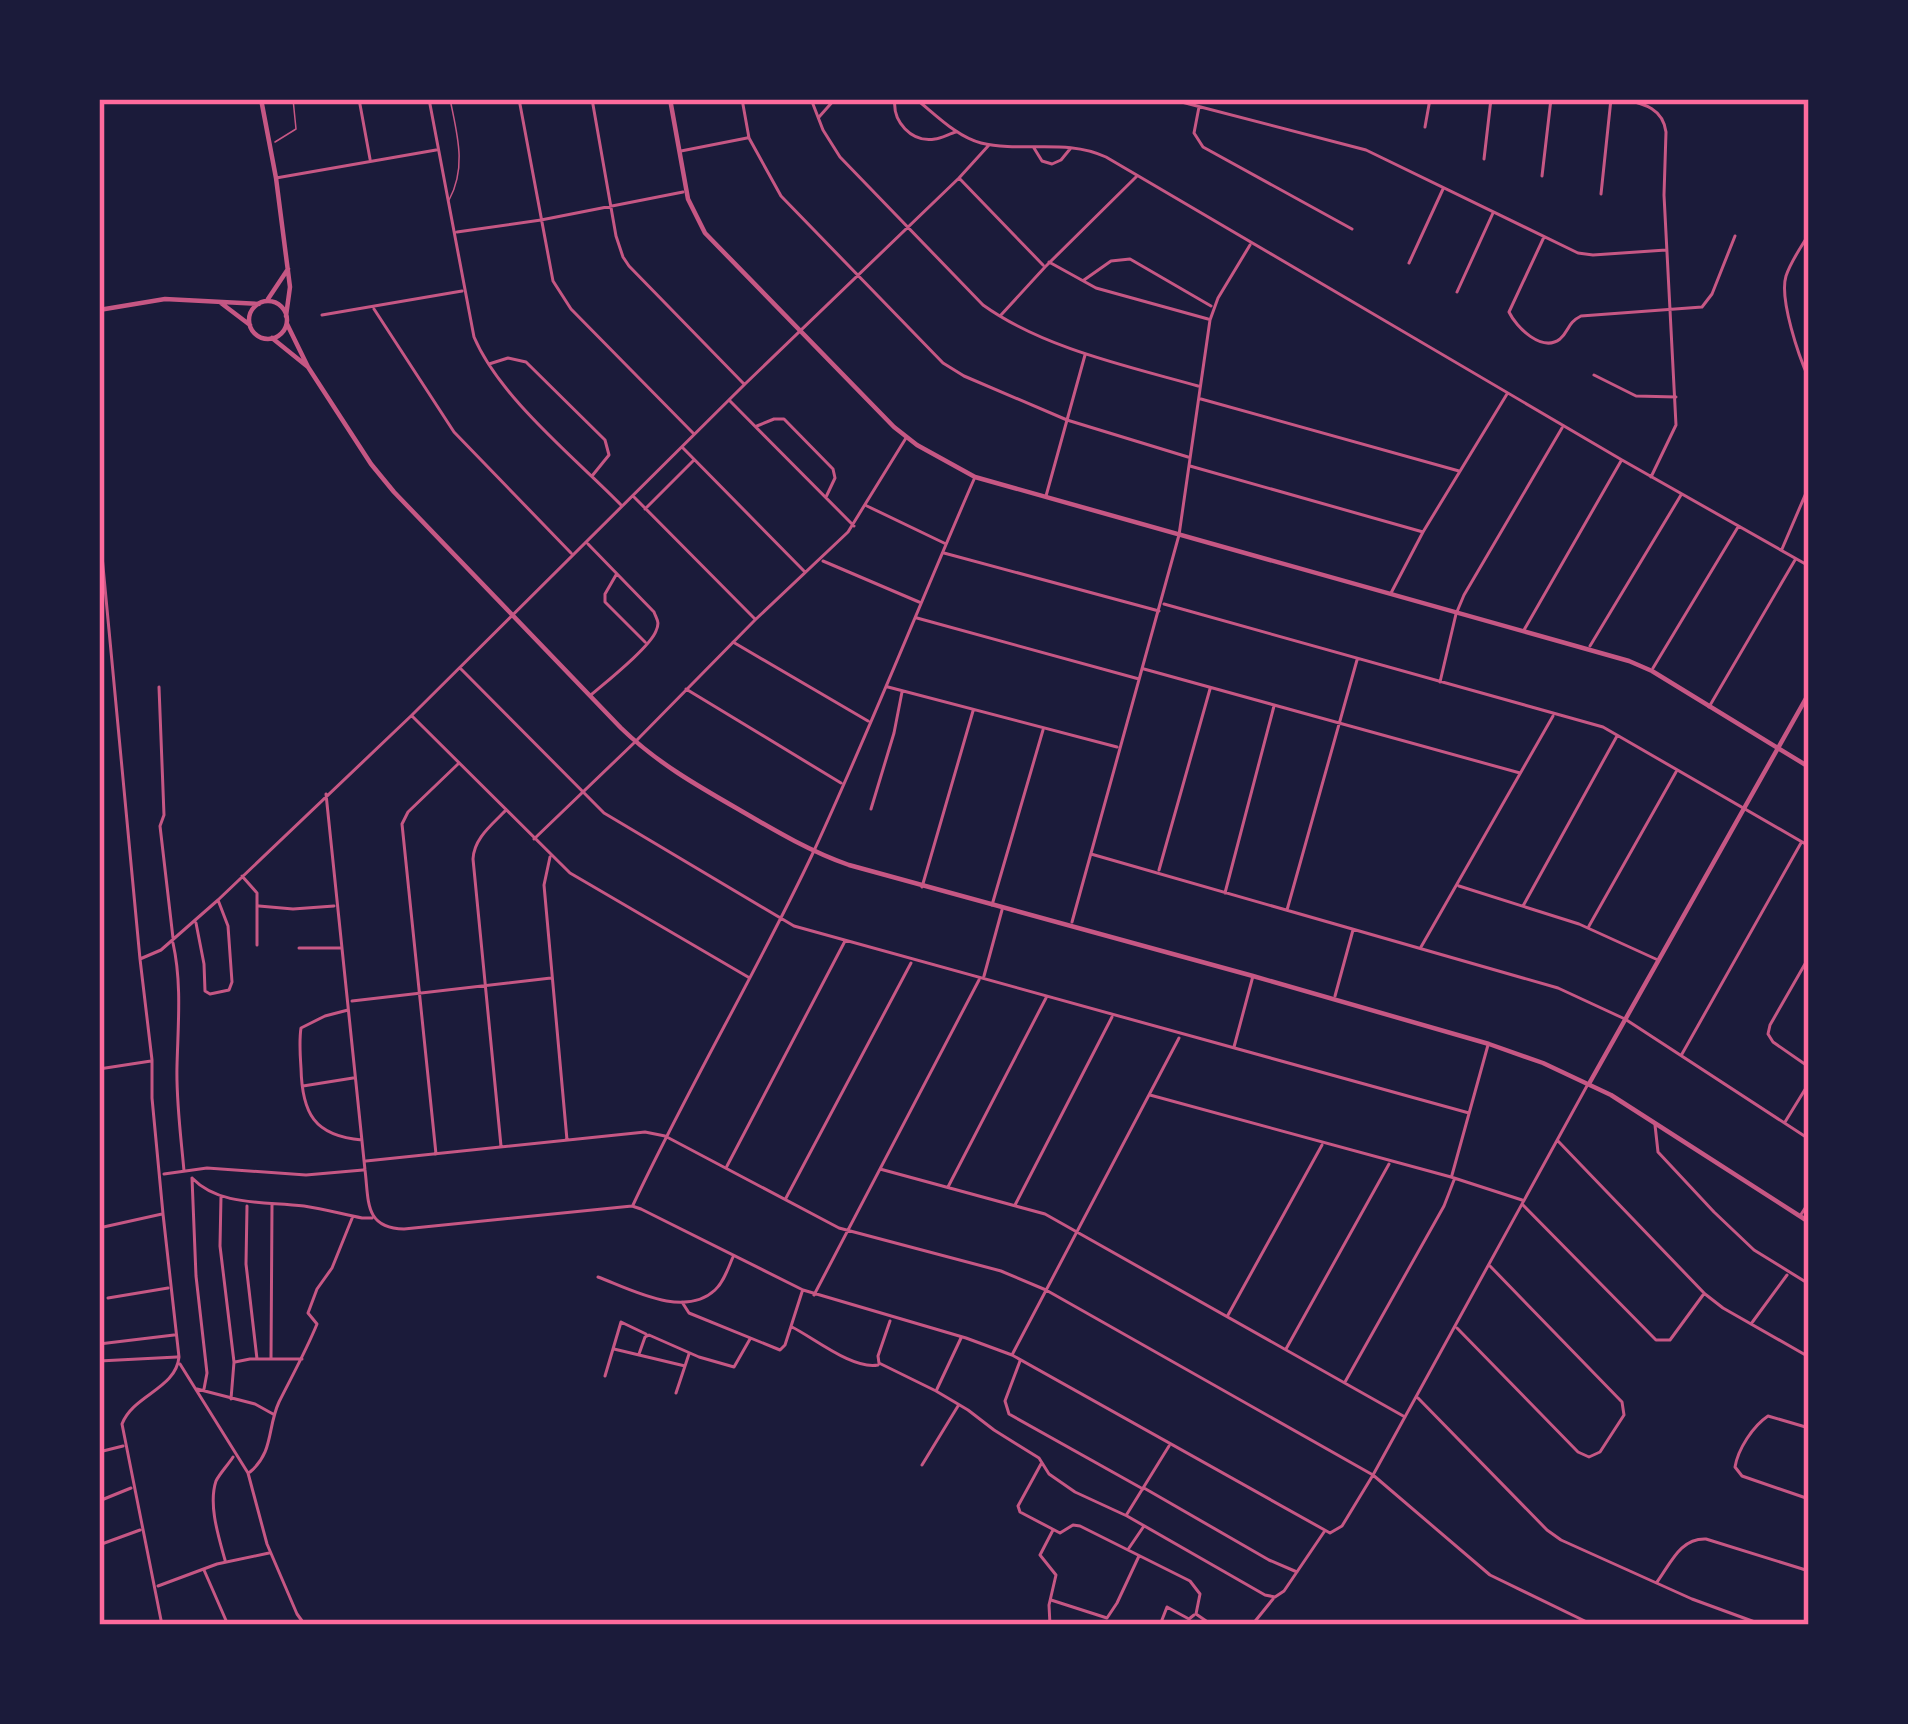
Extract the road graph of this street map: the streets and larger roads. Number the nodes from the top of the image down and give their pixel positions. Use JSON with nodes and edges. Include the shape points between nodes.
{"nodes":[{"id":1,"x":261,"y":99,"type":"edge"},
{"id":2,"x":359,"y":99,"type":"edge"},
{"id":3,"x":429,"y":99,"type":"edge"},
{"id":4,"x":520,"y":99,"type":"edge"},
{"id":5,"x":592,"y":99,"type":"edge"},
{"id":6,"x":670,"y":99,"type":"edge"},
{"id":7,"x":742,"y":99,"type":"edge"},
{"id":8,"x":811,"y":99,"type":"edge"},
{"id":9,"x":836,"y":99,"type":"edge"},
{"id":10,"x":895,"y":99,"type":"edge"},
{"id":11,"x":916,"y":99,"type":"edge"},
{"id":12,"x":1170,"y":99,"type":"edge"},
{"id":13,"x":1430,"y":99,"type":"edge"},
{"id":14,"x":1491,"y":99,"type":"edge"},
{"id":15,"x":1551,"y":99,"type":"edge"},
{"id":16,"x":1611,"y":99,"type":"edge"},
{"id":17,"x":1622,"y":99,"type":"edge"},
{"id":18,"x":1199,"y":107,"type":"junction"},
{"id":19,"x":818,"y":118,"type":"junction"},
{"id":20,"x":1425,"y":127,"type":"dead end"},
{"id":21,"x":957,"y":131,"type":"junction"},
{"id":22,"x":749,"y":138,"type":"junction"},
{"id":23,"x":988,"y":145,"type":"junction"},
{"id":24,"x":1032,"y":146,"type":"junction"},
{"id":25,"x":1071,"y":147,"type":"junction"},
{"id":26,"x":438,"y":149,"type":"junction"},
{"id":27,"x":681,"y":152,"type":"junction"},
{"id":28,"x":1484,"y":159,"type":"dead end"},
{"id":29,"x":370,"y":161,"type":"junction"},
{"id":30,"x":1138,"y":176,"type":"junction"},
{"id":31,"x":1542,"y":176,"type":"dead end"},
{"id":32,"x":276,"y":178,"type":"junction"},
{"id":33,"x":959,"y":178,"type":"junction"},
{"id":34,"x":1443,"y":188,"type":"junction"},
{"id":35,"x":686,"y":191,"type":"junction"},
{"id":36,"x":1601,"y":194,"type":"dead end"},
{"id":37,"x":611,"y":206,"type":"junction"},
{"id":38,"x":1493,"y":213,"type":"junction"},
{"id":39,"x":541,"y":220,"type":"junction"},
{"id":40,"x":908,"y":228,"type":"junction"},
{"id":41,"x":1352,"y":229,"type":"dead end"},
{"id":42,"x":455,"y":232,"type":"junction"},
{"id":43,"x":1809,"y":234,"type":"edge"},
{"id":44,"x":1736,"y":236,"type":"dead end"},
{"id":45,"x":1544,"y":238,"type":"junction"},
{"id":46,"x":1251,"y":244,"type":"junction"},
{"id":47,"x":1666,"y":250,"type":"junction"},
{"id":48,"x":1409,"y":263,"type":"dead end"},
{"id":49,"x":1047,"y":265,"type":"junction"},
{"id":50,"x":288,"y":269,"type":"junction"},
{"id":51,"x":858,"y":277,"type":"junction"},
{"id":52,"x":1082,"y":281,"type":"junction"},
{"id":53,"x":465,"y":290,"type":"junction"},
{"id":54,"x":1457,"y":292,"type":"dead end"},
{"id":55,"x":218,"y":301,"type":"junction"},
{"id":56,"x":262,"y":303,"type":"junction"},
{"id":57,"x":1214,"y":307,"type":"junction"},
{"id":58,"x":374,"y":308,"type":"junction"},
{"id":59,"x":99,"y":310,"type":"edge"},
{"id":60,"x":1670,"y":310,"type":"junction"},
{"id":61,"x":322,"y":315,"type":"dead end"},
{"id":62,"x":286,"y":316,"type":"junction"},
{"id":63,"x":1000,"y":316,"type":"junction"},
{"id":64,"x":1210,"y":320,"type":"junction"},
{"id":65,"x":250,"y":325,"type":"junction"},
{"id":66,"x":286,"y":325,"type":"junction"},
{"id":67,"x":801,"y":332,"type":"junction"},
{"id":68,"x":272,"y":338,"type":"junction"},
{"id":69,"x":1085,"y":354,"type":"junction"},
{"id":70,"x":488,"y":365,"type":"junction"},
{"id":71,"x":308,"y":367,"type":"junction"},
{"id":72,"x":1594,"y":375,"type":"dead end"},
{"id":73,"x":1809,"y":379,"type":"edge"},
{"id":74,"x":745,"y":384,"type":"junction"},
{"id":75,"x":1199,"y":386,"type":"junction"},
{"id":76,"x":1508,"y":393,"type":"junction"},
{"id":77,"x":1676,"y":397,"type":"junction"},
{"id":78,"x":1198,"y":399,"type":"junction"},
{"id":79,"x":729,"y":400,"type":"junction"},
{"id":80,"x":1066,"y":420,"type":"junction"},
{"id":81,"x":1564,"y":425,"type":"junction"},
{"id":82,"x":756,"y":427,"type":"junction"},
{"id":83,"x":694,"y":434,"type":"junction"},
{"id":84,"x":906,"y":438,"type":"junction"},
{"id":85,"x":682,"y":447,"type":"junction"},
{"id":86,"x":1190,"y":458,"type":"junction"},
{"id":87,"x":694,"y":459,"type":"junction"},
{"id":88,"x":1622,"y":460,"type":"junction"},
{"id":89,"x":1190,"y":466,"type":"junction"},
{"id":90,"x":1460,"y":471,"type":"junction"},
{"id":91,"x":592,"y":476,"type":"junction"},
{"id":92,"x":975,"y":477,"type":"junction"},
{"id":93,"x":1651,"y":477,"type":"junction"},
{"id":94,"x":1809,"y":486,"type":"edge"},
{"id":95,"x":1682,"y":494,"type":"junction"},
{"id":96,"x":632,"y":496,"type":"junction"},
{"id":97,"x":826,"y":498,"type":"junction"},
{"id":98,"x":1046,"y":498,"type":"junction"},
{"id":99,"x":867,"y":506,"type":"junction"},
{"id":100,"x":622,"y":507,"type":"junction"},
{"id":101,"x":645,"y":508,"type":"junction"},
{"id":102,"x":99,"y":524,"type":"edge"},
{"id":103,"x":854,"y":526,"type":"junction"},
{"id":104,"x":1739,"y":526,"type":"junction"},
{"id":105,"x":1423,"y":532,"type":"junction"},
{"id":106,"x":1179,"y":535,"type":"junction"},
{"id":107,"x":587,"y":543,"type":"junction"},
{"id":108,"x":945,"y":544,"type":"junction"},
{"id":109,"x":1782,"y":550,"type":"junction"},
{"id":110,"x":942,"y":553,"type":"junction"},
{"id":111,"x":574,"y":556,"type":"junction"},
{"id":112,"x":1796,"y":559,"type":"junction"},
{"id":113,"x":821,"y":560,"type":"junction"},
{"id":114,"x":1809,"y":566,"type":"edge"},
{"id":115,"x":806,"y":573,"type":"junction"},
{"id":116,"x":617,"y":574,"type":"junction"},
{"id":117,"x":1390,"y":595,"type":"junction"},
{"id":118,"x":921,"y":603,"type":"junction"},
{"id":119,"x":1162,"y":603,"type":"junction"},
{"id":120,"x":1159,"y":611,"type":"junction"},
{"id":121,"x":512,"y":614,"type":"junction"},
{"id":122,"x":1456,"y":614,"type":"junction"},
{"id":123,"x":916,"y":617,"type":"junction"},
{"id":124,"x":755,"y":620,"type":"junction"},
{"id":125,"x":1523,"y":632,"type":"junction"},
{"id":126,"x":733,"y":642,"type":"junction"},
{"id":127,"x":647,"y":644,"type":"junction"},
{"id":128,"x":1588,"y":649,"type":"junction"},
{"id":129,"x":1358,"y":658,"type":"junction"},
{"id":130,"x":459,"y":667,"type":"junction"},
{"id":131,"x":1143,"y":668,"type":"junction"},
{"id":132,"x":1652,"y":671,"type":"junction"},
{"id":133,"x":1139,"y":679,"type":"junction"},
{"id":134,"x":1440,"y":684,"type":"junction"},
{"id":135,"x":886,"y":686,"type":"junction"},
{"id":136,"x":159,"y":687,"type":"dead end"},
{"id":137,"x":1211,"y":687,"type":"junction"},
{"id":138,"x":686,"y":689,"type":"junction"},
{"id":139,"x":902,"y":691,"type":"junction"},
{"id":140,"x":1809,"y":693,"type":"edge"},
{"id":141,"x":590,"y":697,"type":"junction"},
{"id":142,"x":1274,"y":704,"type":"junction"},
{"id":143,"x":1708,"y":708,"type":"junction"},
{"id":144,"x":974,"y":710,"type":"junction"},
{"id":145,"x":1553,"y":714,"type":"junction"},
{"id":146,"x":412,"y":715,"type":"junction"},
{"id":147,"x":870,"y":722,"type":"junction"},
{"id":148,"x":1341,"y":723,"type":"junction"},
{"id":149,"x":1043,"y":729,"type":"junction"},
{"id":150,"x":1618,"y":734,"type":"junction"},
{"id":151,"x":635,"y":742,"type":"junction"},
{"id":152,"x":1120,"y":748,"type":"junction"},
{"id":153,"x":1777,"y":749,"type":"junction"},
{"id":154,"x":459,"y":762,"type":"junction"},
{"id":155,"x":1809,"y":767,"type":"edge"},
{"id":156,"x":1677,"y":771,"type":"junction"},
{"id":157,"x":1520,"y":773,"type":"junction"},
{"id":158,"x":843,"y":784,"type":"junction"},
{"id":159,"x":326,"y":794,"type":"junction"},
{"id":160,"x":582,"y":794,"type":"junction"},
{"id":161,"x":871,"y":808,"type":"dead end"},
{"id":162,"x":1742,"y":809,"type":"junction"},
{"id":163,"x":506,"y":810,"type":"junction"},
{"id":164,"x":534,"y":839,"type":"junction"},
{"id":165,"x":1802,"y":842,"type":"junction"},
{"id":166,"x":1809,"y":846,"type":"edge"},
{"id":167,"x":813,"y":851,"type":"junction"},
{"id":168,"x":1090,"y":854,"type":"junction"},
{"id":169,"x":551,"y":856,"type":"junction"},
{"id":170,"x":1159,"y":872,"type":"junction"},
{"id":171,"x":242,"y":876,"type":"junction"},
{"id":172,"x":1457,"y":886,"type":"junction"},
{"id":173,"x":922,"y":887,"type":"junction"},
{"id":174,"x":1225,"y":893,"type":"junction"},
{"id":175,"x":218,"y":900,"type":"junction"},
{"id":176,"x":337,"y":905,"type":"junction"},
{"id":177,"x":992,"y":905,"type":"junction"},
{"id":178,"x":259,"y":906,"type":"junction"},
{"id":179,"x":1523,"y":906,"type":"junction"},
{"id":180,"x":1002,"y":908,"type":"junction"},
{"id":181,"x":1286,"y":910,"type":"junction"},
{"id":182,"x":781,"y":920,"type":"junction"},
{"id":183,"x":195,"y":921,"type":"junction"},
{"id":184,"x":1071,"y":926,"type":"junction"},
{"id":185,"x":1354,"y":928,"type":"junction"},
{"id":186,"x":1588,"y":928,"type":"junction"},
{"id":187,"x":173,"y":940,"type":"junction"},
{"id":188,"x":846,"y":941,"type":"junction"},
{"id":189,"x":257,"y":945,"type":"dead end"},
{"id":190,"x":1421,"y":947,"type":"junction"},
{"id":191,"x":299,"y":948,"type":"dead end"},
{"id":192,"x":342,"y":948,"type":"junction"},
{"id":193,"x":1809,"y":957,"type":"edge"},
{"id":194,"x":140,"y":959,"type":"junction"},
{"id":195,"x":913,"y":959,"type":"junction"},
{"id":196,"x":1660,"y":961,"type":"junction"},
{"id":197,"x":1253,"y":976,"type":"junction"},
{"id":198,"x":552,"y":978,"type":"junction"},
{"id":199,"x":749,"y":978,"type":"junction"},
{"id":200,"x":981,"y":978,"type":"junction"},
{"id":201,"x":486,"y":986,"type":"junction"},
{"id":202,"x":421,"y":994,"type":"junction"},
{"id":203,"x":1047,"y":997,"type":"junction"},
{"id":204,"x":1334,"y":1000,"type":"junction"},
{"id":205,"x":349,"y":1001,"type":"junction"},
{"id":206,"x":350,"y":1009,"type":"junction"},
{"id":207,"x":1113,"y":1015,"type":"junction"},
{"id":208,"x":1625,"y":1019,"type":"junction"},
{"id":209,"x":1180,"y":1034,"type":"junction"},
{"id":210,"x":1489,"y":1043,"type":"junction"},
{"id":211,"x":1233,"y":1048,"type":"junction"},
{"id":212,"x":1681,"y":1056,"type":"junction"},
{"id":213,"x":152,"y":1060,"type":"junction"},
{"id":214,"x":1809,"y":1067,"type":"edge"},
{"id":215,"x":99,"y":1069,"type":"edge"},
{"id":216,"x":356,"y":1078,"type":"junction"},
{"id":217,"x":1589,"y":1082,"type":"junction"},
{"id":218,"x":1809,"y":1083,"type":"edge"},
{"id":219,"x":301,"y":1086,"type":"junction"},
{"id":220,"x":1150,"y":1095,"type":"junction"},
{"id":221,"x":1469,"y":1113,"type":"junction"},
{"id":222,"x":1655,"y":1123,"type":"junction"},
{"id":223,"x":1784,"y":1123,"type":"junction"},
{"id":224,"x":665,"y":1136,"type":"junction"},
{"id":225,"x":1809,"y":1139,"type":"edge"},
{"id":226,"x":362,"y":1140,"type":"junction"},
{"id":227,"x":1558,"y":1141,"type":"junction"},
{"id":228,"x":567,"y":1142,"type":"junction"},
{"id":229,"x":1323,"y":1143,"type":"junction"},
{"id":230,"x":501,"y":1148,"type":"junction"},
{"id":231,"x":436,"y":1154,"type":"junction"},
{"id":232,"x":364,"y":1162,"type":"junction"},
{"id":233,"x":1390,"y":1162,"type":"junction"},
{"id":234,"x":726,"y":1168,"type":"junction"},
{"id":235,"x":880,"y":1169,"type":"junction"},
{"id":236,"x":365,"y":1170,"type":"junction"},
{"id":237,"x":186,"y":1171,"type":"junction"},
{"id":238,"x":161,"y":1174,"type":"junction"},
{"id":239,"x":192,"y":1178,"type":"junction"},
{"id":240,"x":1453,"y":1178,"type":"junction"},
{"id":241,"x":948,"y":1187,"type":"junction"},
{"id":242,"x":221,"y":1196,"type":"junction"},
{"id":243,"x":785,"y":1199,"type":"junction"},
{"id":244,"x":247,"y":1202,"type":"junction"},
{"id":245,"x":1523,"y":1202,"type":"junction"},
{"id":246,"x":1809,"y":1202,"type":"edge"},
{"id":247,"x":272,"y":1203,"type":"junction"},
{"id":248,"x":1015,"y":1205,"type":"junction"},
{"id":249,"x":632,"y":1206,"type":"junction"},
{"id":250,"x":163,"y":1214,"type":"junction"},
{"id":251,"x":353,"y":1216,"type":"junction"},
{"id":252,"x":1800,"y":1216,"type":"junction"},
{"id":253,"x":373,"y":1218,"type":"junction"},
{"id":254,"x":1809,"y":1222,"type":"edge"},
{"id":255,"x":99,"y":1228,"type":"edge"},
{"id":256,"x":847,"y":1230,"type":"junction"},
{"id":257,"x":1078,"y":1232,"type":"junction"},
{"id":258,"x":734,"y":1256,"type":"junction"},
{"id":259,"x":1489,"y":1265,"type":"junction"},
{"id":260,"x":1788,"y":1274,"type":"junction"},
{"id":261,"x":598,"y":1277,"type":"dead end"},
{"id":262,"x":1809,"y":1284,"type":"edge"},
{"id":263,"x":170,"y":1288,"type":"junction"},
{"id":264,"x":803,"y":1290,"type":"junction"},
{"id":265,"x":1046,"y":1290,"type":"junction"},
{"id":266,"x":814,"y":1294,"type":"junction"},
{"id":267,"x":1705,"y":1294,"type":"junction"},
{"id":268,"x":108,"y":1298,"type":"dead end"},
{"id":269,"x":682,"y":1302,"type":"junction"},
{"id":270,"x":1228,"y":1316,"type":"junction"},
{"id":271,"x":891,"y":1317,"type":"junction"},
{"id":272,"x":1750,"y":1324,"type":"junction"},
{"id":273,"x":790,"y":1326,"type":"junction"},
{"id":274,"x":1455,"y":1326,"type":"junction"},
{"id":275,"x":176,"y":1335,"type":"junction"},
{"id":276,"x":647,"y":1335,"type":"junction"},
{"id":277,"x":962,"y":1336,"type":"junction"},
{"id":278,"x":750,"y":1339,"type":"junction"},
{"id":279,"x":99,"y":1344,"type":"edge"},
{"id":280,"x":612,"y":1349,"type":"junction"},
{"id":281,"x":1286,"y":1349,"type":"junction"},
{"id":282,"x":690,"y":1352,"type":"junction"},
{"id":283,"x":639,"y":1354,"type":"junction"},
{"id":284,"x":1012,"y":1355,"type":"junction"},
{"id":285,"x":1809,"y":1357,"type":"edge"},
{"id":286,"x":257,"y":1359,"type":"junction"},
{"id":287,"x":271,"y":1359,"type":"junction"},
{"id":288,"x":302,"y":1359,"type":"junction"},
{"id":289,"x":1021,"y":1359,"type":"junction"},
{"id":290,"x":99,"y":1360,"type":"edge"},
{"id":291,"x":179,"y":1360,"type":"junction"},
{"id":292,"x":234,"y":1362,"type":"junction"},
{"id":293,"x":880,"y":1364,"type":"junction"},
{"id":294,"x":685,"y":1366,"type":"junction"},
{"id":295,"x":605,"y":1376,"type":"dead end"},
{"id":296,"x":1345,"y":1382,"type":"junction"},
{"id":297,"x":196,"y":1389,"type":"junction"},
{"id":298,"x":204,"y":1389,"type":"junction"},
{"id":299,"x":936,"y":1391,"type":"junction"},
{"id":300,"x":676,"y":1394,"type":"dead end"},
{"id":301,"x":1416,"y":1397,"type":"junction"},
{"id":302,"x":231,"y":1399,"type":"junction"},
{"id":303,"x":959,"y":1404,"type":"junction"},
{"id":304,"x":274,"y":1415,"type":"junction"},
{"id":305,"x":1405,"y":1417,"type":"junction"},
{"id":306,"x":1809,"y":1428,"type":"edge"},
{"id":307,"x":1170,"y":1444,"type":"junction"},
{"id":308,"x":125,"y":1445,"type":"junction"},
{"id":309,"x":99,"y":1452,"type":"edge"},
{"id":310,"x":235,"y":1454,"type":"junction"},
{"id":311,"x":1042,"y":1462,"type":"junction"},
{"id":312,"x":922,"y":1465,"type":"dead end"},
{"id":313,"x":248,"y":1473,"type":"junction"},
{"id":314,"x":1373,"y":1475,"type":"junction"},
{"id":315,"x":134,"y":1487,"type":"junction"},
{"id":316,"x":1143,"y":1488,"type":"junction"},
{"id":317,"x":1809,"y":1499,"type":"edge"},
{"id":318,"x":99,"y":1501,"type":"edge"},
{"id":319,"x":1126,"y":1516,"type":"junction"},
{"id":320,"x":1144,"y":1526,"type":"junction"},
{"id":321,"x":142,"y":1529,"type":"junction"},
{"id":322,"x":1053,"y":1530,"type":"junction"},
{"id":323,"x":1324,"y":1530,"type":"junction"},
{"id":324,"x":99,"y":1545,"type":"edge"},
{"id":325,"x":1128,"y":1550,"type":"junction"},
{"id":326,"x":270,"y":1553,"type":"junction"},
{"id":327,"x":1139,"y":1556,"type":"junction"},
{"id":328,"x":225,"y":1562,"type":"junction"},
{"id":329,"x":203,"y":1569,"type":"junction"},
{"id":330,"x":1809,"y":1571,"type":"edge"},
{"id":331,"x":1298,"y":1573,"type":"junction"},
{"id":332,"x":1656,"y":1583,"type":"junction"},
{"id":333,"x":154,"y":1587,"type":"junction"},
{"id":334,"x":1275,"y":1597,"type":"junction"},
{"id":335,"x":1051,"y":1600,"type":"junction"},
{"id":336,"x":1196,"y":1614,"type":"junction"},
{"id":337,"x":1097,"y":1616,"type":"junction"},
{"id":338,"x":1094,"y":1623,"type":"edge"},
{"id":339,"x":162,"y":1625,"type":"edge"},
{"id":340,"x":228,"y":1625,"type":"edge"},
{"id":341,"x":305,"y":1625,"type":"edge"},
{"id":342,"x":1050,"y":1625,"type":"edge"},
{"id":343,"x":1160,"y":1625,"type":"edge"},
{"id":344,"x":1215,"y":1625,"type":"edge"},
{"id":345,"x":1225,"y":1625,"type":"edge"},
{"id":346,"x":1252,"y":1625,"type":"edge"},
{"id":347,"x":1593,"y":1625,"type":"edge"},
{"id":348,"x":1763,"y":1625,"type":"edge"}],
"edges":[{"from":1,"to":32,"type":"street"},
{"from":2,"to":29,"type":"street"},
{"from":3,"to":26,"type":"street"},
{"from":4,"to":39,"type":"street"},
{"from":5,"to":37,"type":"street"},
{"from":6,"to":27,"type":"street"},
{"from":7,"to":22,"type":"street"},
{"from":8,"to":19,"type":"street"},
{"from":9,"to":19,"type":"street"},
{"from":10,"to":21,"type":"street","via":[[897,119],[919,138]]},
{"from":11,"to":21,"type":"street"},
{"from":12,"to":18,"type":"street"},
{"from":13,"to":20,"type":"street"},
{"from":14,"to":28,"type":"street"},
{"from":15,"to":31,"type":"street"},
{"from":16,"to":36,"type":"street"},
{"from":17,"to":47,"type":"street","via":[[1651,107],[1665,122]]},
{"from":18,"to":34,"type":"street","via":[[1366,150]]},
{"from":18,"to":41,"type":"street","via":[[1194,133],[1203,147]]},
{"from":19,"to":40,"type":"street","via":[[840,157]]},
{"from":21,"to":23,"type":"street"},
{"from":22,"to":27,"type":"street"},
{"from":22,"to":51,"type":"street","via":[[781,196]]},
{"from":23,"to":24,"type":"street"},
{"from":23,"to":33,"type":"street"},
{"from":24,"to":25,"type":"street"},
{"from":24,"to":25,"type":"street","via":[[1052,164]]},
{"from":25,"to":30,"type":"street"},
{"from":26,"to":29,"type":"street"},
{"from":26,"to":42,"type":"street"},
{"from":27,"to":35,"type":"street"},
{"from":29,"to":32,"type":"street"},
{"from":30,"to":46,"type":"street"},
{"from":30,"to":49,"type":"street"},
{"from":32,"to":50,"type":"street"},
{"from":33,"to":40,"type":"street"},
{"from":33,"to":49,"type":"street"},
{"from":34,"to":38,"type":"street"},
{"from":34,"to":48,"type":"street"},
{"from":35,"to":37,"type":"street"},
{"from":35,"to":67,"type":"street","via":[[705,233]]},
{"from":37,"to":39,"type":"street"},
{"from":37,"to":74,"type":"street","via":[[629,266]]},
{"from":38,"to":45,"type":"street"},
{"from":38,"to":54,"type":"street"},
{"from":39,"to":42,"type":"street"},
{"from":39,"to":83,"type":"street","via":[[563,300]]},
{"from":40,"to":51,"type":"street"},
{"from":40,"to":63,"type":"street"},
{"from":42,"to":53,"type":"street"},
{"from":43,"to":73,"type":"street","via":[[1784,289]]},
{"from":44,"to":60,"type":"street","via":[[1706,304]]},
{"from":45,"to":47,"type":"street","via":[[1586,255]]},
{"from":45,"to":60,"type":"street","via":[[1509,312],[1531,336],[1556,342],[1581,316]]},
{"from":46,"to":57,"type":"street"},
{"from":46,"to":76,"type":"street"},
{"from":47,"to":60,"type":"street"},
{"from":49,"to":52,"type":"street"},
{"from":49,"to":63,"type":"street"},
{"from":50,"to":56,"type":"street"},
{"from":50,"to":62,"type":"street"},
{"from":51,"to":67,"type":"street"},
{"from":51,"to":80,"type":"street","via":[[953,370]]},
{"from":52,"to":57,"type":"street","via":[[1111,261],[1130,260]]},
{"from":52,"to":64,"type":"street"},
{"from":53,"to":58,"type":"street"},
{"from":53,"to":70,"type":"street"},
{"from":55,"to":56,"type":"street"},
{"from":55,"to":59,"type":"street"},
{"from":55,"to":65,"type":"street"},
{"from":56,"to":62,"type":"street","via":[[277,304]]},
{"from":56,"to":65,"type":"street"},
{"from":57,"to":64,"type":"street"},
{"from":58,"to":61,"type":"street"},
{"from":58,"to":111,"type":"street","via":[[445,421]]},
{"from":60,"to":77,"type":"street"},
{"from":62,"to":66,"type":"street"},
{"from":63,"to":69,"type":"street"},
{"from":64,"to":75,"type":"street"},
{"from":65,"to":68,"type":"street"},
{"from":66,"to":68,"type":"street"},
{"from":66,"to":71,"type":"street"},
{"from":67,"to":74,"type":"street"},
{"from":67,"to":84,"type":"street"},
{"from":68,"to":71,"type":"street"},
{"from":69,"to":75,"type":"street"},
{"from":69,"to":80,"type":"street"},
{"from":70,"to":91,"type":"street"},
{"from":70,"to":91,"type":"street","via":[[526,362],[605,440],[609,455]]},
{"from":71,"to":121,"type":"street","via":[[394,492]]},
{"from":72,"to":77,"type":"street","via":[[1641,397]]},
{"from":74,"to":79,"type":"street"},
{"from":75,"to":78,"type":"street"},
{"from":76,"to":81,"type":"street"},
{"from":76,"to":90,"type":"street"},
{"from":77,"to":93,"type":"street","via":[[1674,431]]},
{"from":78,"to":86,"type":"street"},
{"from":78,"to":90,"type":"street"},
{"from":79,"to":82,"type":"street"},
{"from":79,"to":83,"type":"street"},
{"from":80,"to":86,"type":"street"},
{"from":80,"to":98,"type":"street"},
{"from":81,"to":88,"type":"street"},
{"from":81,"to":122,"type":"street"},
{"from":82,"to":97,"type":"street"},
{"from":82,"to":97,"type":"street","via":[[774,418],[788,422],[833,469]]},
{"from":83,"to":85,"type":"street"},
{"from":84,"to":92,"type":"street"},
{"from":84,"to":99,"type":"street"},
{"from":85,"to":87,"type":"street"},
{"from":85,"to":96,"type":"street"},
{"from":86,"to":89,"type":"street"},
{"from":87,"to":101,"type":"street"},
{"from":87,"to":115,"type":"street"},
{"from":88,"to":93,"type":"street"},
{"from":88,"to":125,"type":"street"},
{"from":89,"to":105,"type":"street"},
{"from":89,"to":106,"type":"street"},
{"from":90,"to":105,"type":"street"},
{"from":91,"to":100,"type":"street"},
{"from":92,"to":98,"type":"street"},
{"from":92,"to":108,"type":"street"},
{"from":93,"to":95,"type":"street"},
{"from":94,"to":109,"type":"street"},
{"from":95,"to":104,"type":"street"},
{"from":95,"to":128,"type":"street"},
{"from":96,"to":100,"type":"street"},
{"from":96,"to":101,"type":"street"},
{"from":97,"to":103,"type":"street"},
{"from":98,"to":106,"type":"street"},
{"from":99,"to":103,"type":"street"},
{"from":99,"to":108,"type":"street"},
{"from":100,"to":107,"type":"street"},
{"from":101,"to":124,"type":"street"},
{"from":102,"to":194,"type":"street"},
{"from":103,"to":113,"type":"street"},
{"from":104,"to":109,"type":"street"},
{"from":104,"to":132,"type":"street"},
{"from":105,"to":117,"type":"street"},
{"from":106,"to":117,"type":"street"},
{"from":106,"to":119,"type":"street"},
{"from":107,"to":111,"type":"street"},
{"from":107,"to":116,"type":"street"},
{"from":108,"to":110,"type":"street"},
{"from":109,"to":112,"type":"street"},
{"from":110,"to":118,"type":"street"},
{"from":110,"to":120,"type":"street"},
{"from":111,"to":121,"type":"street"},
{"from":112,"to":114,"type":"street"},
{"from":112,"to":143,"type":"street"},
{"from":113,"to":115,"type":"street"},
{"from":113,"to":118,"type":"street"},
{"from":115,"to":124,"type":"street"},
{"from":116,"to":127,"type":"street","via":[[656,615]]},
{"from":116,"to":127,"type":"street","via":[[605,602]]},
{"from":117,"to":122,"type":"street"},
{"from":118,"to":123,"type":"street"},
{"from":119,"to":120,"type":"street"},
{"from":119,"to":129,"type":"street"},
{"from":120,"to":131,"type":"street"},
{"from":121,"to":130,"type":"street"},
{"from":121,"to":141,"type":"street"},
{"from":122,"to":125,"type":"street"},
{"from":122,"to":134,"type":"street"},
{"from":123,"to":133,"type":"street"},
{"from":123,"to":135,"type":"street"},
{"from":124,"to":126,"type":"street"},
{"from":125,"to":128,"type":"street"},
{"from":126,"to":138,"type":"street"},
{"from":126,"to":147,"type":"street"},
{"from":127,"to":141,"type":"street"},
{"from":128,"to":132,"type":"street"},
{"from":129,"to":134,"type":"street"},
{"from":129,"to":148,"type":"street"},
{"from":130,"to":146,"type":"street"},
{"from":130,"to":160,"type":"street"},
{"from":131,"to":133,"type":"street"},
{"from":131,"to":137,"type":"street"},
{"from":132,"to":143,"type":"street"},
{"from":133,"to":152,"type":"street"},
{"from":134,"to":145,"type":"street"},
{"from":135,"to":139,"type":"street"},
{"from":135,"to":147,"type":"street"},
{"from":136,"to":187,"type":"street","via":[[160,826]]},
{"from":137,"to":142,"type":"street"},
{"from":137,"to":170,"type":"street"},
{"from":138,"to":151,"type":"street"},
{"from":138,"to":158,"type":"street"},
{"from":139,"to":144,"type":"street"},
{"from":139,"to":161,"type":"street"},
{"from":140,"to":153,"type":"street"},
{"from":141,"to":151,"type":"street"},
{"from":142,"to":148,"type":"street"},
{"from":142,"to":174,"type":"street"},
{"from":143,"to":153,"type":"street"},
{"from":144,"to":149,"type":"street"},
{"from":144,"to":173,"type":"street"},
{"from":145,"to":150,"type":"street"},
{"from":145,"to":157,"type":"street"},
{"from":146,"to":154,"type":"street"},
{"from":146,"to":159,"type":"street"},
{"from":147,"to":158,"type":"street"},
{"from":148,"to":157,"type":"street"},
{"from":148,"to":181,"type":"street"},
{"from":149,"to":152,"type":"street"},
{"from":149,"to":177,"type":"street"},
{"from":150,"to":156,"type":"street"},
{"from":150,"to":179,"type":"street"},
{"from":151,"to":160,"type":"street"},
{"from":151,"to":167,"type":"street"},
{"from":152,"to":168,"type":"street"},
{"from":153,"to":155,"type":"street"},
{"from":153,"to":162,"type":"street"},
{"from":154,"to":163,"type":"street"},
{"from":154,"to":202,"type":"street","via":[[402,824]]},
{"from":156,"to":162,"type":"street"},
{"from":156,"to":186,"type":"street"},
{"from":157,"to":172,"type":"street"},
{"from":158,"to":167,"type":"street"},
{"from":159,"to":171,"type":"street"},
{"from":159,"to":176,"type":"street"},
{"from":160,"to":164,"type":"street"},
{"from":160,"to":182,"type":"street"},
{"from":162,"to":165,"type":"street"},
{"from":162,"to":196,"type":"street"},
{"from":163,"to":164,"type":"street"},
{"from":163,"to":201,"type":"street","via":[[473,851]]},
{"from":164,"to":169,"type":"street"},
{"from":165,"to":166,"type":"street"},
{"from":165,"to":212,"type":"street"},
{"from":167,"to":173,"type":"street"},
{"from":167,"to":182,"type":"street"},
{"from":168,"to":170,"type":"street"},
{"from":168,"to":184,"type":"street"},
{"from":169,"to":198,"type":"street","via":[[544,885]]},
{"from":169,"to":199,"type":"street"},
{"from":170,"to":174,"type":"street"},
{"from":171,"to":175,"type":"street"},
{"from":171,"to":178,"type":"street"},
{"from":172,"to":179,"type":"street"},
{"from":172,"to":190,"type":"street"},
{"from":173,"to":177,"type":"street"},
{"from":174,"to":181,"type":"street"},
{"from":175,"to":183,"type":"street"},
{"from":175,"to":183,"type":"street","via":[[228,926],[229,990],[205,991]]},
{"from":176,"to":178,"type":"street"},
{"from":176,"to":192,"type":"street"},
{"from":177,"to":180,"type":"street"},
{"from":178,"to":189,"type":"street"},
{"from":179,"to":186,"type":"street"},
{"from":180,"to":184,"type":"street"},
{"from":180,"to":200,"type":"street"},
{"from":181,"to":185,"type":"street"},
{"from":182,"to":188,"type":"street"},
{"from":182,"to":199,"type":"street"},
{"from":183,"to":187,"type":"street"},
{"from":184,"to":197,"type":"street"},
{"from":185,"to":190,"type":"street"},
{"from":185,"to":204,"type":"street"},
{"from":186,"to":196,"type":"street"},
{"from":187,"to":194,"type":"street"},
{"from":187,"to":237,"type":"street"},
{"from":188,"to":195,"type":"street"},
{"from":188,"to":234,"type":"street"},
{"from":190,"to":208,"type":"street","via":[[1539,981]]},
{"from":191,"to":192,"type":"street"},
{"from":192,"to":205,"type":"street"},
{"from":193,"to":214,"type":"street","via":[[1768,1030]]},
{"from":194,"to":213,"type":"street"},
{"from":195,"to":200,"type":"street"},
{"from":195,"to":243,"type":"street"},
{"from":196,"to":208,"type":"street"},
{"from":197,"to":204,"type":"street"},
{"from":197,"to":211,"type":"street"},
{"from":198,"to":201,"type":"street"},
{"from":198,"to":228,"type":"street"},
{"from":199,"to":224,"type":"street"},
{"from":200,"to":203,"type":"street"},
{"from":200,"to":235,"type":"street"},
{"from":201,"to":202,"type":"street"},
{"from":201,"to":230,"type":"street"},
{"from":202,"to":205,"type":"street"},
{"from":202,"to":231,"type":"street"},
{"from":203,"to":207,"type":"street"},
{"from":203,"to":241,"type":"street"},
{"from":204,"to":210,"type":"street"},
{"from":205,"to":206,"type":"street"},
{"from":206,"to":216,"type":"street"},
{"from":206,"to":219,"type":"street","via":[[302,1028]]},
{"from":207,"to":209,"type":"street"},
{"from":207,"to":248,"type":"street"},
{"from":208,"to":212,"type":"street"},
{"from":208,"to":217,"type":"street"},
{"from":209,"to":211,"type":"street"},
{"from":209,"to":220,"type":"street"},
{"from":210,"to":217,"type":"street"},
{"from":210,"to":221,"type":"street"},
{"from":211,"to":221,"type":"street"},
{"from":212,"to":223,"type":"street"},
{"from":213,"to":215,"type":"street"},
{"from":213,"to":238,"type":"street"},
{"from":216,"to":219,"type":"street"},
{"from":216,"to":226,"type":"street"},
{"from":217,"to":222,"type":"street"},
{"from":217,"to":227,"type":"street"},
{"from":218,"to":223,"type":"street"},
{"from":219,"to":226,"type":"street","via":[[320,1126]]},
{"from":220,"to":229,"type":"street"},
{"from":220,"to":257,"type":"street"},
{"from":221,"to":240,"type":"street"},
{"from":222,"to":252,"type":"street"},
{"from":222,"to":260,"type":"street","via":[[1660,1155]]},
{"from":223,"to":225,"type":"street"},
{"from":224,"to":228,"type":"street"},
{"from":224,"to":234,"type":"street"},
{"from":224,"to":249,"type":"street"},
{"from":226,"to":232,"type":"street"},
{"from":227,"to":245,"type":"street"},
{"from":227,"to":267,"type":"street"},
{"from":228,"to":230,"type":"street"},
{"from":229,"to":233,"type":"street"},
{"from":229,"to":270,"type":"street"},
{"from":230,"to":231,"type":"street"},
{"from":231,"to":232,"type":"street"},
{"from":232,"to":236,"type":"street"},
{"from":233,"to":240,"type":"street"},
{"from":233,"to":281,"type":"street"},
{"from":234,"to":243,"type":"street"},
{"from":235,"to":241,"type":"street"},
{"from":235,"to":256,"type":"street"},
{"from":236,"to":237,"type":"street"},
{"from":236,"to":253,"type":"street"},
{"from":237,"to":238,"type":"street"},
{"from":237,"to":239,"type":"street"},
{"from":238,"to":250,"type":"street"},
{"from":239,"to":242,"type":"street"},
{"from":239,"to":298,"type":"street"},
{"from":240,"to":245,"type":"street"},
{"from":240,"to":296,"type":"street"},
{"from":241,"to":248,"type":"street"},
{"from":242,"to":244,"type":"street"},
{"from":242,"to":292,"type":"street"},
{"from":243,"to":256,"type":"street"},
{"from":244,"to":247,"type":"street"},
{"from":244,"to":286,"type":"street"},
{"from":245,"to":259,"type":"street"},
{"from":245,"to":267,"type":"street","via":[[1656,1340],[1673,1336]]},
{"from":246,"to":252,"type":"street"},
{"from":247,"to":251,"type":"street"},
{"from":247,"to":287,"type":"street"},
{"from":248,"to":257,"type":"street"},
{"from":249,"to":253,"type":"street","via":[[404,1229]]},
{"from":249,"to":258,"type":"street"},
{"from":250,"to":255,"type":"street"},
{"from":250,"to":263,"type":"street"},
{"from":251,"to":253,"type":"street"},
{"from":251,"to":288,"type":"street","via":[[310,1304],[317,1324]]},
{"from":252,"to":254,"type":"street"},
{"from":256,"to":265,"type":"street"},
{"from":256,"to":266,"type":"street"},
{"from":257,"to":265,"type":"street"},
{"from":257,"to":270,"type":"street"},
{"from":258,"to":264,"type":"street"},
{"from":258,"to":269,"type":"street","via":[[712,1293]]},
{"from":259,"to":274,"type":"street"},
{"from":259,"to":274,"type":"street","via":[[1622,1402],[1624,1415],[1600,1452],[1578,1452]]},
{"from":260,"to":262,"type":"street"},
{"from":260,"to":272,"type":"street"},
{"from":261,"to":269,"type":"street"},
{"from":263,"to":268,"type":"street"},
{"from":263,"to":275,"type":"street"},
{"from":264,"to":266,"type":"street"},
{"from":264,"to":273,"type":"street"},
{"from":265,"to":284,"type":"street"},
{"from":265,"to":314,"type":"street"},
{"from":266,"to":271,"type":"street"},
{"from":267,"to":272,"type":"street"},
{"from":269,"to":278,"type":"street"},
{"from":270,"to":281,"type":"street"},
{"from":271,"to":277,"type":"street"},
{"from":271,"to":293,"type":"street"},
{"from":272,"to":285,"type":"street"},
{"from":273,"to":278,"type":"street","via":[[780,1350]]},
{"from":273,"to":293,"type":"street","via":[[867,1366]]},
{"from":274,"to":301,"type":"street"},
{"from":275,"to":279,"type":"street"},
{"from":275,"to":291,"type":"street"},
{"from":276,"to":280,"type":"street","via":[[622,1321]]},
{"from":276,"to":282,"type":"street"},
{"from":276,"to":283,"type":"street"},
{"from":277,"to":284,"type":"street"},
{"from":277,"to":299,"type":"street"},
{"from":278,"to":282,"type":"street","via":[[736,1366]]},
{"from":280,"to":283,"type":"street"},
{"from":280,"to":295,"type":"street"},
{"from":281,"to":296,"type":"street"},
{"from":282,"to":294,"type":"street"},
{"from":283,"to":294,"type":"street"},
{"from":284,"to":289,"type":"street"},
{"from":286,"to":287,"type":"street"},
{"from":286,"to":292,"type":"street"},
{"from":287,"to":288,"type":"street"},
{"from":288,"to":304,"type":"street"},
{"from":289,"to":307,"type":"street"},
{"from":289,"to":316,"type":"street","via":[[1005,1401],[1010,1414]]},
{"from":290,"to":291,"type":"street"},
{"from":291,"to":297,"type":"street"},
{"from":291,"to":308,"type":"street","via":[[125,1415]]},
{"from":292,"to":302,"type":"street"},
{"from":293,"to":299,"type":"street"},
{"from":294,"to":300,"type":"street"},
{"from":296,"to":305,"type":"street"},
{"from":297,"to":298,"type":"street"},
{"from":297,"to":310,"type":"street"},
{"from":298,"to":302,"type":"street"},
{"from":299,"to":303,"type":"street"},
{"from":301,"to":305,"type":"street"},
{"from":301,"to":332,"type":"street","via":[[1554,1535]]},
{"from":302,"to":304,"type":"street"},
{"from":303,"to":311,"type":"street"},
{"from":303,"to":312,"type":"street"},
{"from":304,"to":313,"type":"street","via":[[266,1455]]},
{"from":305,"to":314,"type":"street"},
{"from":306,"to":317,"type":"street","via":[[1768,1416],[1735,1462],[1738,1474]]},
{"from":307,"to":316,"type":"street"},
{"from":307,"to":323,"type":"street"},
{"from":308,"to":309,"type":"street"},
{"from":308,"to":315,"type":"street"},
{"from":310,"to":313,"type":"street"},
{"from":310,"to":328,"type":"street","via":[[215,1490]]},
{"from":311,"to":319,"type":"street","via":[[1060,1483]]},
{"from":311,"to":322,"type":"street","via":[[1018,1508]]},
{"from":313,"to":326,"type":"street"},
{"from":314,"to":323,"type":"street","via":[[1342,1526]]},
{"from":314,"to":347,"type":"street","via":[[1490,1576]]},
{"from":315,"to":318,"type":"street"},
{"from":315,"to":321,"type":"street"},
{"from":316,"to":319,"type":"street"},
{"from":316,"to":331,"type":"street"},
{"from":319,"to":320,"type":"street"},
{"from":320,"to":325,"type":"street"},
{"from":320,"to":334,"type":"street"},
{"from":321,"to":324,"type":"street"},
{"from":321,"to":333,"type":"street"},
{"from":322,"to":325,"type":"street","via":[[1076,1525]]},
{"from":322,"to":335,"type":"street","via":[[1040,1555],[1055,1572]]},
{"from":323,"to":331,"type":"street"},
{"from":325,"to":327,"type":"street"},
{"from":326,"to":328,"type":"street"},
{"from":326,"to":341,"type":"street"},
{"from":327,"to":336,"type":"street","via":[[1197,1586]]},
{"from":327,"to":337,"type":"street","via":[[1109,1616]]},
{"from":328,"to":329,"type":"street"},
{"from":329,"to":333,"type":"street"},
{"from":329,"to":340,"type":"street"},
{"from":330,"to":332,"type":"street","via":[[1694,1539]]},
{"from":331,"to":334,"type":"street"},
{"from":332,"to":348,"type":"street"},
{"from":333,"to":339,"type":"street"},
{"from":334,"to":346,"type":"street"},
{"from":335,"to":337,"type":"street"},
{"from":335,"to":342,"type":"street"},
{"from":336,"to":343,"type":"street","via":[[1190,1619],[1167,1606]]},
{"from":336,"to":344,"type":"street"},
{"from":337,"to":338,"type":"street"},
{"from":344,"to":345,"type":"street"}]}
